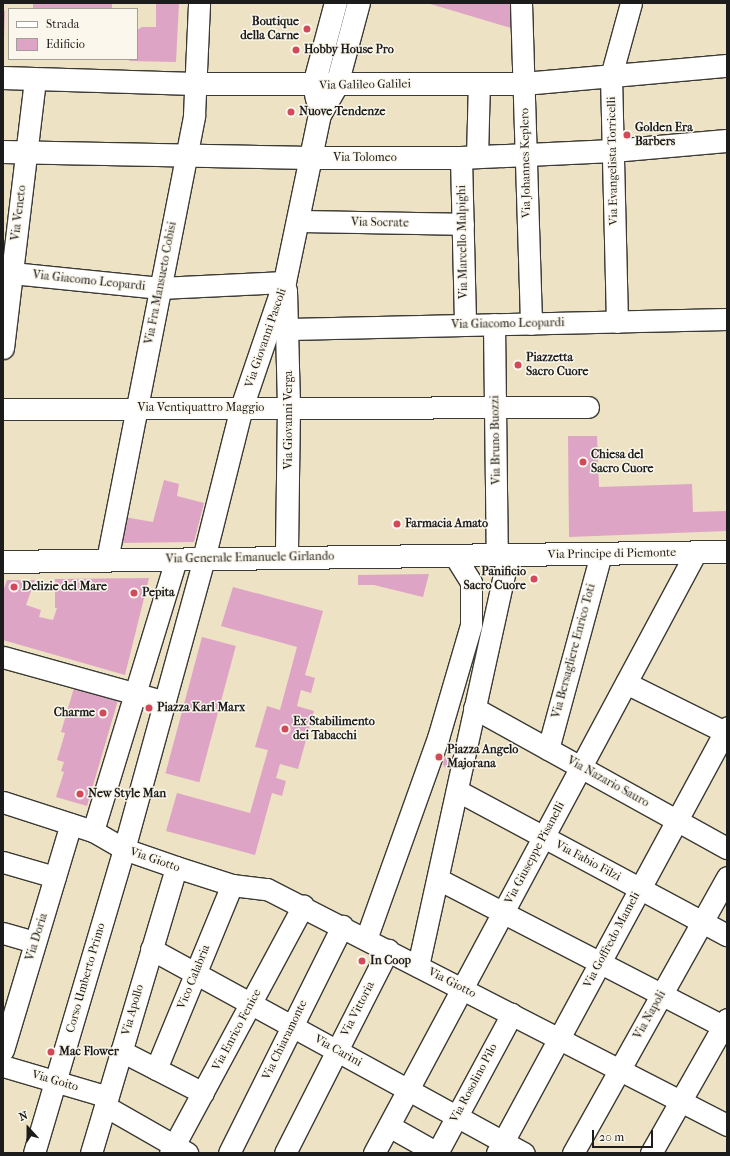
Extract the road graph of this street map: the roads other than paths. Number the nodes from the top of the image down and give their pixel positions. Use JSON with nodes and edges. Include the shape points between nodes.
{"nodes":[{"id":1,"x":199,"y":3,"type":"edge"},
{"id":2,"x":336,"y":3,"type":"edge"},
{"id":3,"x":359,"y":3,"type":"edge"},
{"id":4,"x":521,"y":3,"type":"edge"},
{"id":5,"x":631,"y":3,"type":"edge"},
{"id":6,"x":727,"y":66,"type":"edge"},
{"id":7,"x":611,"y":76,"type":"junction"},
{"id":8,"x":3,"y":78,"type":"edge"},
{"id":9,"x":35,"y":79,"type":"junction"},
{"id":10,"x":479,"y":83,"type":"junction"},
{"id":11,"x":195,"y":84,"type":"junction"},
{"id":12,"x":524,"y":84,"type":"junction"},
{"id":13,"x":314,"y":85,"type":"junction"},
{"id":14,"x":337,"y":85,"type":"junction"},
{"id":15,"x":320,"y":115,"type":"junction"},
{"id":16,"x":727,"y":141,"type":"edge"},
{"id":17,"x":613,"y":151,"type":"junction"},
{"id":18,"x":3,"y":152,"type":"edge"},
{"id":19,"x":26,"y":152,"type":"junction"},
{"id":20,"x":187,"y":155,"type":"junction"},
{"id":21,"x":526,"y":155,"type":"junction"},
{"id":22,"x":469,"y":157,"type":"junction"},
{"id":23,"x":311,"y":158,"type":"junction"},
{"id":24,"x":297,"y":222,"type":"junction"},
{"id":25,"x":463,"y":224,"type":"junction"},
{"id":26,"x":12,"y":273,"type":"junction"},
{"id":27,"x":285,"y":282,"type":"junction"},
{"id":28,"x":160,"y":288,"type":"junction"},
{"id":29,"x":727,"y":319,"type":"edge"},
{"id":30,"x":617,"y":322,"type":"junction"},
{"id":31,"x":494,"y":324,"type":"junction"},
{"id":32,"x":531,"y":324,"type":"junction"},
{"id":33,"x":465,"y":326,"type":"junction"},
{"id":34,"x":289,"y":329,"type":"junction"},
{"id":35,"x":3,"y":348,"type":"edge"},
{"id":36,"x":289,"y":354,"type":"junction"},
{"id":37,"x":259,"y":356,"type":"junction"},
{"id":38,"x":289,"y":407,"type":"junction"},
{"id":39,"x":495,"y":407,"type":"junction"},
{"id":40,"x":588,"y":407,"type":"dead end"},
{"id":41,"x":136,"y":408,"type":"junction"},
{"id":42,"x":242,"y":408,"type":"junction"},
{"id":43,"x":3,"y":409,"type":"edge"},
{"id":44,"x":696,"y":552,"type":"junction"},
{"id":45,"x":727,"y":552,"type":"edge"},
{"id":46,"x":601,"y":554,"type":"junction"},
{"id":47,"x":503,"y":555,"type":"junction"},
{"id":48,"x":455,"y":556,"type":"junction"},
{"id":49,"x":287,"y":558,"type":"junction"},
{"id":50,"x":176,"y":559,"type":"junction"},
{"id":51,"x":204,"y":559,"type":"junction"},
{"id":52,"x":107,"y":560,"type":"junction"},
{"id":53,"x":3,"y":562,"type":"edge"},
{"id":54,"x":3,"y":657,"type":"edge"},
{"id":55,"x":626,"y":683,"type":"junction"},
{"id":56,"x":128,"y":691,"type":"junction"},
{"id":57,"x":165,"y":702,"type":"junction"},
{"id":58,"x":481,"y":712,"type":"junction"},
{"id":59,"x":726,"y":731,"type":"edge"},
{"id":60,"x":548,"y":749,"type":"junction"},
{"id":61,"x":581,"y":767,"type":"junction"},
{"id":62,"x":464,"y":794,"type":"junction"},
{"id":63,"x":3,"y":802,"type":"edge"},
{"id":64,"x":677,"y":820,"type":"junction"},
{"id":65,"x":71,"y":824,"type":"junction"},
{"id":66,"x":93,"y":831,"type":"junction"},
{"id":67,"x":544,"y":837,"type":"junction"},
{"id":68,"x":727,"y":848,"type":"edge"},
{"id":69,"x":124,"y":849,"type":"junction"},
{"id":70,"x":3,"y":862,"type":"edge"},
{"id":71,"x":176,"y":867,"type":"junction"},
{"id":72,"x":55,"y":877,"type":"junction"},
{"id":73,"x":727,"y":877,"type":"edge"},
{"id":74,"x":444,"y":882,"type":"junction"},
{"id":75,"x":232,"y":885,"type":"junction"},
{"id":76,"x":640,"y":888,"type":"junction"},
{"id":77,"x":303,"y":906,"type":"junction"},
{"id":78,"x":503,"y":912,"type":"junction"},
{"id":79,"x":702,"y":922,"type":"junction"},
{"id":80,"x":342,"y":926,"type":"junction"},
{"id":81,"x":3,"y":933,"type":"edge"},
{"id":82,"x":727,"y":935,"type":"edge"},
{"id":83,"x":366,"y":939,"type":"junction"},
{"id":84,"x":35,"y":942,"type":"junction"},
{"id":85,"x":151,"y":949,"type":"junction"},
{"id":86,"x":388,"y":950,"type":"junction"},
{"id":87,"x":600,"y":962,"type":"junction"},
{"id":88,"x":418,"y":966,"type":"junction"},
{"id":89,"x":195,"y":973,"type":"junction"},
{"id":90,"x":462,"y":989,"type":"junction"},
{"id":91,"x":662,"y":994,"type":"junction"},
{"id":92,"x":250,"y":1004,"type":"junction"},
{"id":93,"x":9,"y":1011,"type":"edge"},
{"id":94,"x":512,"y":1014,"type":"junction"},
{"id":95,"x":726,"y":1024,"type":"edge"},
{"id":96,"x":292,"y":1026,"type":"junction"},
{"id":97,"x":559,"y":1038,"type":"junction"},
{"id":98,"x":3,"y":1050,"type":"edge"},
{"id":99,"x":121,"y":1051,"type":"junction"},
{"id":100,"x":337,"y":1051,"type":"junction"},
{"id":101,"x":3,"y":1066,"type":"edge"},
{"id":102,"x":156,"y":1069,"type":"junction"},
{"id":103,"x":619,"y":1070,"type":"junction"},
{"id":104,"x":55,"y":1081,"type":"junction"},
{"id":105,"x":408,"y":1090,"type":"junction"},
{"id":106,"x":203,"y":1093,"type":"junction"},
{"id":107,"x":106,"y":1101,"type":"junction"},
{"id":108,"x":681,"y":1101,"type":"junction"},
{"id":109,"x":457,"y":1116,"type":"junction"},
{"id":110,"x":727,"y":1125,"type":"edge"},
{"id":111,"x":389,"y":1126,"type":"junction"},
{"id":112,"x":501,"y":1147,"type":"edge"},
{"id":113,"x":177,"y":1150,"type":"edge"},
{"id":114,"x":34,"y":1153,"type":"edge"},
{"id":115,"x":91,"y":1153,"type":"edge"},
{"id":116,"x":229,"y":1153,"type":"edge"},
{"id":117,"x":285,"y":1153,"type":"edge"},
{"id":118,"x":374,"y":1153,"type":"edge"},
{"id":119,"x":437,"y":1153,"type":"edge"},
{"id":120,"x":524,"y":1153,"type":"edge"},
{"id":121,"x":573,"y":1153,"type":"edge"},
{"id":122,"x":651,"y":1153,"type":"edge"}],
"edges":[{"from":1,"to":11,"type":"street","name":"Via Fra Mansueto Cobisi"},
{"from":2,"to":13,"type":"street","name":"Via Giovanni Pascoli"},
{"from":3,"to":14,"type":"street","name":"Via Giovanni Pascoli"},
{"from":4,"to":12,"type":"street","name":"Via Johannes Keplero"},
{"from":5,"to":7,"type":"street","name":"Via Evangelista Torricelli"},
{"from":6,"to":7,"type":"street","name":"Via Galileo Galilei"},
{"from":7,"to":12,"type":"street","name":"Via Galileo Galilei"},
{"from":7,"to":17,"type":"street","name":"Via Evangelista Torricelli"},
{"from":8,"to":9,"type":"street","name":"Via Galileo Galilei"},
{"from":9,"to":11,"type":"street","name":"Via Galileo Galilei"},
{"from":9,"to":19,"type":"street","name":"Via Veneto"},
{"from":10,"to":12,"type":"street","name":"Via Galileo Galilei"},
{"from":10,"to":14,"type":"street","name":"Via Galileo Galilei"},
{"from":10,"to":22,"type":"street","name":"Via Marcello Malpighi"},
{"from":11,"to":13,"type":"street","name":"Via Galileo Galilei"},
{"from":11,"to":20,"type":"street","name":"Via Fra Mansueto Cobisi","via":[[194,114]]},
{"from":12,"to":21,"type":"street","name":"Via Johannes Keplero"},
{"from":13,"to":14,"type":"street","name":"Via Galileo Galilei"},
{"from":13,"to":15,"type":"street","name":"Via Giovanni Pascoli"},
{"from":14,"to":15,"type":"street","name":"Via Giovanni Pascoli"},
{"from":15,"to":23,"type":"street","name":"Via Giovanni Pascoli"},
{"from":16,"to":17,"type":"street","name":"Via Tolomeo"},
{"from":17,"to":21,"type":"street","name":"Via Tolomeo"},
{"from":17,"to":30,"type":"street","name":"Via Evangelista Torricelli"},
{"from":18,"to":19,"type":"street","name":"Via Tolomeo"},
{"from":19,"to":20,"type":"street","name":"Via Tolomeo"},
{"from":19,"to":26,"type":"street","name":"Via Veneto"},
{"from":20,"to":23,"type":"street","name":"Via Tolomeo"},
{"from":20,"to":28,"type":"street","name":"Via Fra Mansueto Cobisi"},
{"from":21,"to":22,"type":"street","name":"Via Tolomeo"},
{"from":21,"to":32,"type":"street","name":"Via Johannes Keplero"},
{"from":22,"to":23,"type":"street","name":"Via Tolomeo"},
{"from":22,"to":25,"type":"street","name":"Via Marcello Malpighi"},
{"from":23,"to":24,"type":"street","name":"Via Giovanni Pascoli"},
{"from":24,"to":25,"type":"street","name":"Via Socrate"},
{"from":24,"to":27,"type":"street","name":"Via Giovanni Pascoli"},
{"from":25,"to":33,"type":"street","name":"Via Marcello Malpighi"},
{"from":26,"to":28,"type":"street","name":"Via Giacomo Leopardi"},
{"from":26,"to":35,"type":"street","name":"Via Veneto"},
{"from":27,"to":28,"type":"street","name":"Via Giacomo Leopardi"},
{"from":27,"to":34,"type":"street","name":"Via Giovanni Verga"},
{"from":27,"to":37,"type":"street","name":"Via Giovanni Pascoli"},
{"from":28,"to":41,"type":"street","name":"Via Fra Mansueto Cobisi"},
{"from":29,"to":30,"type":"street","name":"Via Giacomo Leopardi"},
{"from":30,"to":32,"type":"street","name":"Via Giacomo Leopardi"},
{"from":31,"to":32,"type":"street","name":"Via Giacomo Leopardi"},
{"from":31,"to":33,"type":"street","name":"Via Giacomo Leopardi"},
{"from":31,"to":39,"type":"street","name":"Via Bruno Buozzi"},
{"from":33,"to":34,"type":"street","name":"Via Giacomo Leopardi"},
{"from":34,"to":36,"type":"street","name":"Via Giovanni Verga"},
{"from":36,"to":37,"type":"street"},
{"from":36,"to":38,"type":"street","name":"Via Giovanni Verga"},
{"from":37,"to":42,"type":"street","name":"Via Giovanni Pascoli"},
{"from":38,"to":39,"type":"street","name":"Via Ventiquattro Maggio"},
{"from":38,"to":42,"type":"street","name":"Via Ventiquattro Maggio"},
{"from":38,"to":49,"type":"street","name":"Via Giovanni Verga"},
{"from":39,"to":40,"type":"street","name":"Via Ventiquattro Maggio"},
{"from":39,"to":47,"type":"street","name":"Via Bruno Buozzi"},
{"from":41,"to":42,"type":"street","name":"Via Ventiquattro Maggio"},
{"from":41,"to":43,"type":"street","name":"Via Ventiquattro Maggio"},
{"from":41,"to":52,"type":"street","name":"Via Fra Mansueto Cobisi"},
{"from":42,"to":51,"type":"street","name":"Via Giovanni Pascoli"},
{"from":44,"to":45,"type":"street","name":"Via Principe di Piemonte"},
{"from":44,"to":46,"type":"street","name":"Via Principe di Piemonte"},
{"from":44,"to":55,"type":"street","name":"Via Giuseppe Pisanelli"},
{"from":46,"to":47,"type":"street","name":"Via Principe di Piemonte"},
{"from":46,"to":60,"type":"street","name":"Via Bersagliere Enrico Toti"},
{"from":47,"to":48,"type":"street","name":"Via Generale Emanuele Girlando"},
{"from":47,"to":58,"type":"street","name":"Via Bruno Buozzi"},
{"from":48,"to":49,"type":"street","name":"Via Generale Emanuele Girlando"},
{"from":48,"to":83,"type":"street","via":[[471,582],[471,625],[438,738]]},
{"from":49,"to":51,"type":"street","name":"Via Generale Emanuele Girlando"},
{"from":50,"to":51,"type":"street","name":"Via Generale Emanuele Girlando"},
{"from":50,"to":52,"type":"street","name":"Via Generale Emanuele Girlando"},
{"from":50,"to":56,"type":"street"},
{"from":51,"to":57,"type":"street","name":"Corso Umberto Primo"},
{"from":52,"to":53,"type":"street","name":"Via Generale Emanuele Girlando"},
{"from":54,"to":56,"type":"street"},
{"from":55,"to":59,"type":"street"},
{"from":55,"to":61,"type":"street","name":"Via Giuseppe Pisanelli"},
{"from":56,"to":57,"type":"street"},
{"from":56,"to":66,"type":"street"},
{"from":57,"to":69,"type":"street","name":"Corso Umberto Primo"},
{"from":58,"to":60,"type":"street","name":"Via Nazario Sauro"},
{"from":58,"to":62,"type":"street","name":"Via Bruno Buozzi"},
{"from":59,"to":64,"type":"street","name":"Via Goffredo Mameli"},
{"from":60,"to":61,"type":"street","name":"Via Nazario Sauro"},
{"from":61,"to":64,"type":"street","name":"Via Nazario Sauro"},
{"from":61,"to":67,"type":"street","name":"Via Giuseppe Pisanelli"},
{"from":62,"to":67,"type":"street","name":"Via Fabio Filzi"},
{"from":62,"to":74,"type":"street","name":"Via Bruno Buozzi"},
{"from":63,"to":65,"type":"street","name":"Via Giotto"},
{"from":64,"to":68,"type":"street","name":"Via Nazario Sauro"},
{"from":64,"to":76,"type":"street","name":"Via Goffredo Mameli"},
{"from":65,"to":66,"type":"street","name":"Via Giotto"},
{"from":65,"to":72,"type":"street","name":"Via Doria"},
{"from":66,"to":69,"type":"street","name":"Via Giotto"},
{"from":67,"to":76,"type":"street","name":"Via Fabio Filzi"},
{"from":67,"to":78,"type":"street","name":"Via Giuseppe Pisanelli"},
{"from":69,"to":71,"type":"street","name":"Via Giotto"},
{"from":69,"to":104,"type":"street","name":"Corso Umberto Primo"},
{"from":70,"to":72,"type":"street"},
{"from":71,"to":75,"type":"street","name":"Via Giotto"},
{"from":71,"to":85,"type":"street","name":"Via Apollo"},
{"from":72,"to":84,"type":"street","name":"Via Doria"},
{"from":73,"to":79,"type":"street","name":"Via Napoli"},
{"from":74,"to":78,"type":"street"},
{"from":74,"to":88,"type":"street","name":"Via Bruno Buozzi"},
{"from":75,"to":77,"type":"street","name":"Via Giotto","via":[[266,889]]},
{"from":75,"to":89,"type":"street","name":"Vico Calabria"},
{"from":76,"to":79,"type":"street","name":"Via Fabio Filzi"},
{"from":76,"to":87,"type":"street","name":"Via Goffredo Mameli"},
{"from":77,"to":80,"type":"street","name":"Via Giotto"},
{"from":77,"to":92,"type":"street","name":"Via Enrico Fenice"},
{"from":78,"to":87,"type":"street"},
{"from":78,"to":90,"type":"street","name":"Via Giuseppe Pisanelli"},
{"from":79,"to":82,"type":"street","name":"Via Fabio Filzi"},
{"from":79,"to":91,"type":"street","name":"Via Napoli"},
{"from":80,"to":83,"type":"street","name":"Via Giotto"},
{"from":80,"to":96,"type":"street","name":"Via Chiaramonte"},
{"from":81,"to":84,"type":"street"},
{"from":83,"to":86,"type":"street","name":"Via Giotto"},
{"from":84,"to":93,"type":"street","name":"Via Doria"},
{"from":85,"to":89,"type":"street","name":"Via Carini"},
{"from":85,"to":99,"type":"street","name":"Via Apollo"},
{"from":86,"to":88,"type":"street","name":"Via Giotto"},
{"from":86,"to":100,"type":"street","name":"Via Vittoria"},
{"from":87,"to":91,"type":"street"},
{"from":87,"to":97,"type":"street","name":"Via Goffredo Mameli"},
{"from":88,"to":90,"type":"street","name":"Via Giotto"},
{"from":89,"to":92,"type":"street","name":"Via Carini"},
{"from":89,"to":102,"type":"street","name":"Vico Calabria"},
{"from":90,"to":94,"type":"street","name":"Via Giotto"},
{"from":90,"to":105,"type":"street","name":"Via Giuseppe Pisanelli"},
{"from":91,"to":95,"type":"street"},
{"from":91,"to":103,"type":"street","name":"Via Napoli"},
{"from":92,"to":96,"type":"street","name":"Via Carini"},
{"from":92,"to":106,"type":"street","name":"Via Enrico Fenice"},
{"from":93,"to":98,"type":"street","name":"Via Doria"},
{"from":94,"to":97,"type":"street","name":"Via Giotto"},
{"from":94,"to":109,"type":"street","name":"Via Rosolino Pilo"},
{"from":95,"to":108,"type":"street"},
{"from":96,"to":100,"type":"street","name":"Via Carini"},
{"from":96,"to":116,"type":"street","name":"Via Chiaramonte"},
{"from":97,"to":103,"type":"street","name":"Via Giotto"},
{"from":97,"to":112,"type":"street","name":"Via Goffredo Mameli"},
{"from":99,"to":102,"type":"street"},
{"from":99,"to":107,"type":"street","name":"Via Apollo"},
{"from":100,"to":105,"type":"street","name":"Via Carini"},
{"from":100,"to":117,"type":"street","name":"Via Vittoria"},
{"from":101,"to":104,"type":"street","name":"Via Goito"},
{"from":102,"to":106,"type":"street"},
{"from":103,"to":108,"type":"street","name":"Via Giotto"},
{"from":103,"to":121,"type":"street","name":"Via Napoli"},
{"from":104,"to":107,"type":"street","name":"Via Goito"},
{"from":104,"to":114,"type":"street","name":"Corso Umberto Primo"},
{"from":105,"to":109,"type":"street","name":"Via Carini"},
{"from":105,"to":111,"type":"street","name":"Via Giuseppe Pisanelli"},
{"from":106,"to":113,"type":"street","name":"Via Enrico Fenice"},
{"from":107,"to":113,"type":"street","name":"Via Goito"},
{"from":107,"to":115,"type":"street","name":"Via Apollo"},
{"from":108,"to":110,"type":"street","name":"Via Giotto"},
{"from":108,"to":122,"type":"street"},
{"from":109,"to":112,"type":"street","name":"Via Carini"},
{"from":109,"to":119,"type":"street","name":"Via Rosolino Pilo"},
{"from":111,"to":118,"type":"street","name":"Via Giuseppe Pisanelli"},
{"from":111,"to":119,"type":"street"},
{"from":112,"to":120,"type":"street","name":"Via Carini"}]}
